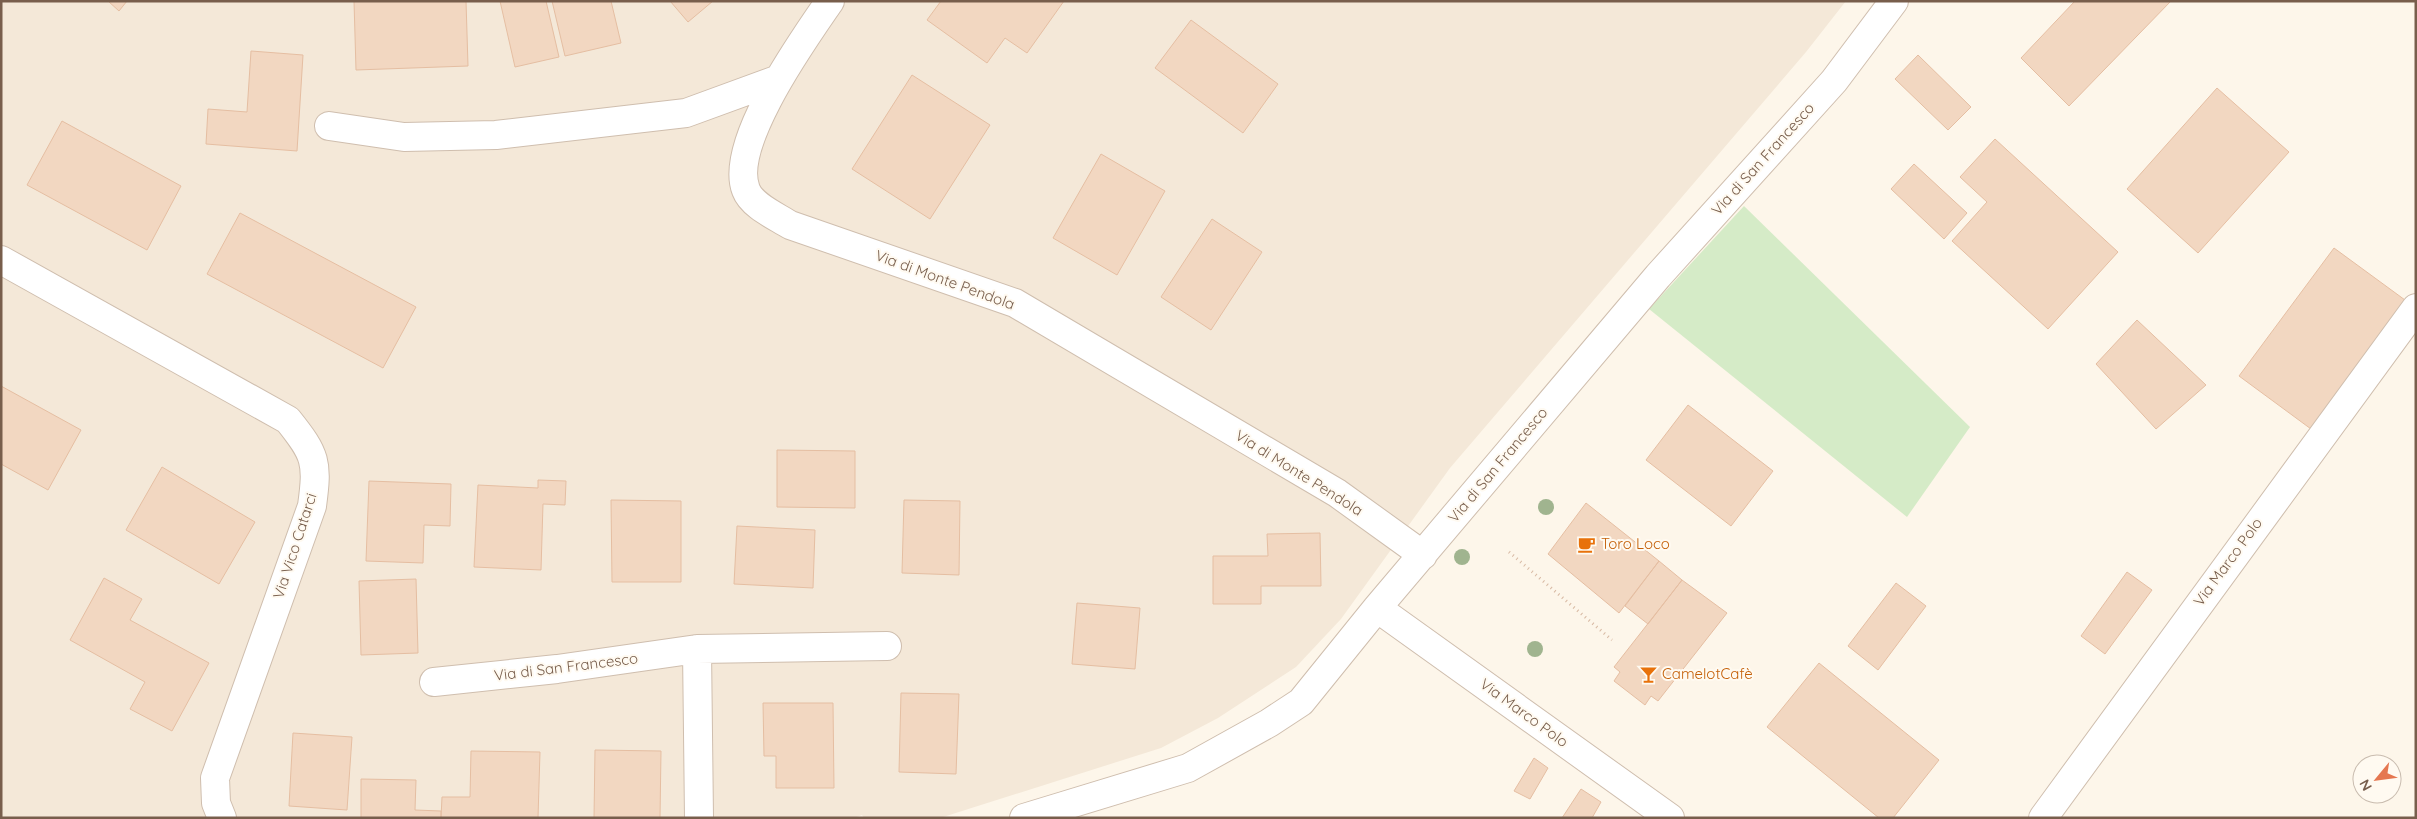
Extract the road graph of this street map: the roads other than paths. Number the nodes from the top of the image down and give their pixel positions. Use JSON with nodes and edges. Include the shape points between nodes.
{"nodes":[{"id":1,"x":830,"y":1,"type":"edge"},
{"id":2,"x":1894,"y":1,"type":"edge"},
{"id":3,"x":779,"y":79,"type":"junction"},
{"id":4,"x":329,"y":126,"type":"dead end"},
{"id":5,"x":1,"y":260,"type":"edge"},
{"id":6,"x":2416,"y":308,"type":"edge"},
{"id":7,"x":1423,"y":555,"type":"junction"},
{"id":8,"x":1377,"y":608,"type":"junction"},
{"id":9,"x":887,"y":646,"type":"dead end"},
{"id":10,"x":697,"y":649,"type":"junction"},
{"id":11,"x":434,"y":682,"type":"dead end"},
{"id":12,"x":222,"y":818,"type":"edge"},
{"id":13,"x":699,"y":818,"type":"edge"},
{"id":14,"x":1024,"y":818,"type":"edge"},
{"id":15,"x":1670,"y":818,"type":"edge"},
{"id":16,"x":2042,"y":818,"type":"edge"}],
"edges":[{"from":1,"to":3,"type":"street","name":"Via di Monte Pendola"},
{"from":2,"to":7,"type":"street","name":"Via di San Francesco","via":[[1834,81],[1658,276]]},
{"from":3,"to":4,"type":"street","via":[[686,113],[496,135],[404,137]]},
{"from":3,"to":7,"type":"street","name":"Via di Monte Pendola","via":[[755,124],[742,172],[746,191],[759,205],[790,225],[1015,303],[1337,493]]},
{"from":5,"to":12,"type":"street","name":"Via Vico Catarci","via":[[288,420],[309,447],[316,475],[312,506],[215,778],[216,803]]},
{"from":6,"to":16,"type":"street","name":"Via Marco Polo"},
{"from":7,"to":8,"type":"street","name":"Via di San Francesco"},
{"from":8,"to":14,"type":"street","name":"Via di San Francesco","via":[[1301,702],[1269,724],[1188,768]]},
{"from":8,"to":15,"type":"street","name":"Via Marco Polo"},
{"from":9,"to":10,"type":"street","name":"Via di San Francesco"},
{"from":10,"to":11,"type":"street","name":"Via di San Francesco"},
{"from":10,"to":13,"type":"street"}]}
